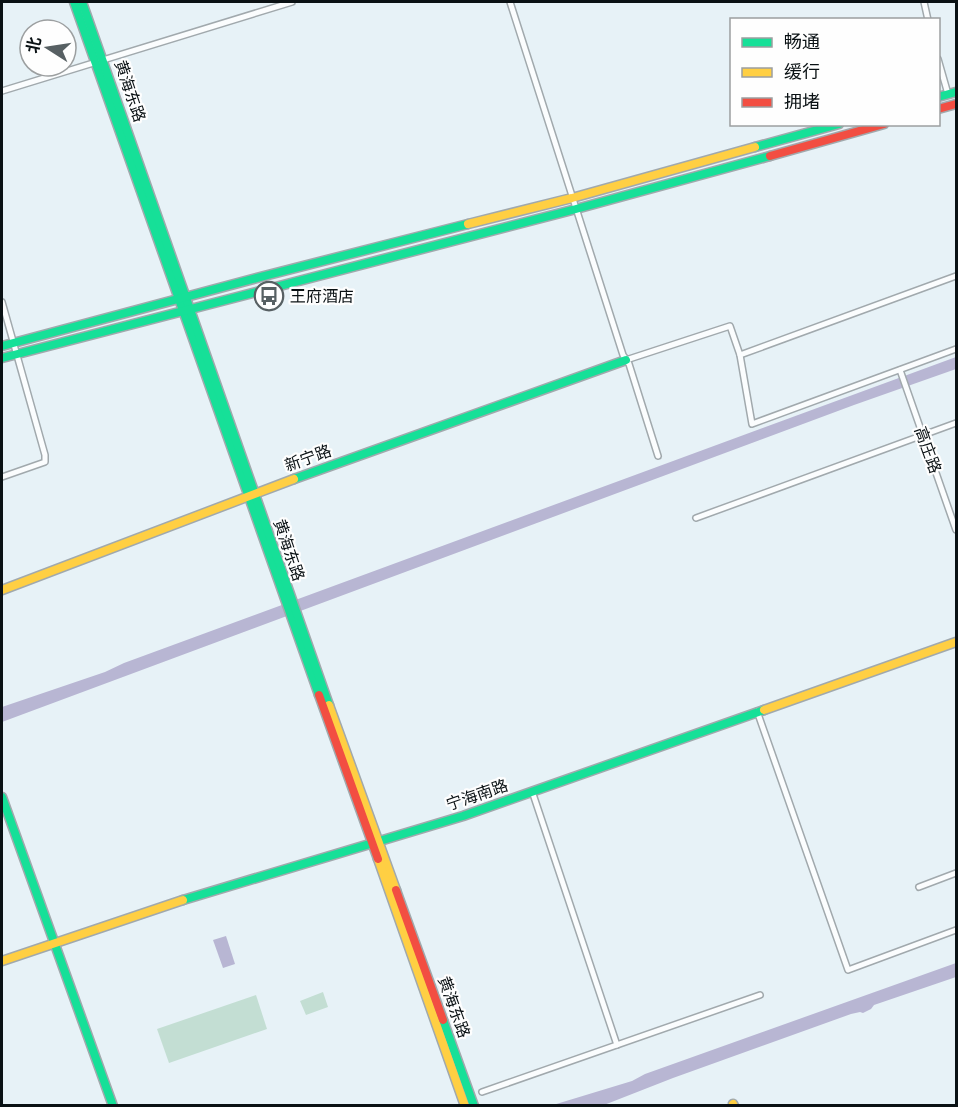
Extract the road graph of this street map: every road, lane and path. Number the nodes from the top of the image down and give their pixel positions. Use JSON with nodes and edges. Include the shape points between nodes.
{"nodes":[{"id":1,"x":74,"y":2,"type":"edge"},
{"id":2,"x":82,"y":2,"type":"edge"},
{"id":3,"x":291,"y":2,"type":"edge"},
{"id":4,"x":510,"y":2,"type":"edge"},
{"id":5,"x":924,"y":2,"type":"edge"},
{"id":6,"x":928,"y":18,"type":"edge"},
{"id":7,"x":99,"y":62,"type":"junction"},
{"id":8,"x":940,"y":63,"type":"edge"},
{"id":9,"x":2,"y":91,"type":"edge"},
{"id":10,"x":948,"y":94,"type":"edge"},
{"id":11,"x":957,"y":105,"type":"edge"},
{"id":12,"x":940,"y":110,"type":"edge"},
{"id":13,"x":832,"y":126,"type":"edge"},
{"id":14,"x":877,"y":126,"type":"edge"},
{"id":15,"x":572,"y":198,"type":"junction"},
{"id":16,"x":576,"y":209,"type":"junction"},
{"id":17,"x":957,"y":276,"type":"edge"},
{"id":18,"x":182,"y":297,"type":"junction"},
{"id":19,"x":2,"y":302,"type":"edge"},
{"id":20,"x":186,"y":309,"type":"junction"},
{"id":21,"x":15,"y":343,"type":"junction"},
{"id":22,"x":2,"y":346,"type":"edge"},
{"id":23,"x":957,"y":349,"type":"edge"},
{"id":24,"x":17,"y":354,"type":"junction"},
{"id":25,"x":740,"y":355,"type":"junction"},
{"id":26,"x":2,"y":358,"type":"edge"},
{"id":27,"x":626,"y":360,"type":"junction"},
{"id":28,"x":900,"y":371,"type":"junction"},
{"id":29,"x":957,"y":423,"type":"edge"},
{"id":30,"x":923,"y":436,"type":"junction"},
{"id":31,"x":658,"y":456,"type":"dead end"},
{"id":32,"x":2,"y":477,"type":"edge"},
{"id":33,"x":251,"y":495,"type":"junction"},
{"id":34,"x":696,"y":518,"type":"dead end"},
{"id":35,"x":957,"y":530,"type":"edge"},
{"id":36,"x":2,"y":590,"type":"edge"},
{"id":37,"x":957,"y":642,"type":"edge"},
{"id":38,"x":757,"y":711,"type":"junction"},
{"id":39,"x":532,"y":791,"type":"junction"},
{"id":40,"x":2,"y":797,"type":"edge"},
{"id":41,"x":375,"y":843,"type":"junction"},
{"id":42,"x":957,"y":873,"type":"edge"},
{"id":43,"x":920,"y":887,"type":"dead end"},
{"id":44,"x":957,"y":930,"type":"edge"},
{"id":45,"x":54,"y":943,"type":"junction"},
{"id":46,"x":2,"y":961,"type":"edge"},
{"id":47,"x":760,"y":995,"type":"dead end"},
{"id":48,"x":617,"y":1045,"type":"junction"},
{"id":49,"x":482,"y":1092,"type":"dead end"},
{"id":50,"x":113,"y":1106,"type":"edge"},
{"id":51,"x":465,"y":1106,"type":"edge"},
{"id":52,"x":474,"y":1106,"type":"edge"}],
"edges":[{"from":1,"to":7,"type":"street","name":"黄海东路"},
{"from":2,"to":7,"type":"street","name":"黄海东路"},
{"from":3,"to":7,"type":"street"},
{"from":4,"to":15,"type":"street"},
{"from":5,"to":6,"type":"street"},
{"from":7,"to":9,"type":"street"},
{"from":7,"to":18,"type":"street","name":"黄海东路"},
{"from":8,"to":10,"type":"street"},
{"from":11,"to":12,"type":"street"},
{"from":13,"to":15,"type":"street"},
{"from":14,"to":16,"type":"street"},
{"from":15,"to":16,"type":"street"},
{"from":15,"to":18,"type":"street"},
{"from":16,"to":20,"type":"street"},
{"from":16,"to":27,"type":"street"},
{"from":17,"to":25,"type":"street"},
{"from":18,"to":20,"type":"street","name":"黄海东路"},
{"from":18,"to":21,"type":"street"},
{"from":19,"to":21,"type":"street"},
{"from":20,"to":24,"type":"street"},
{"from":20,"to":33,"type":"street","name":"黄海东路"},
{"from":21,"to":22,"type":"street"},
{"from":21,"to":24,"type":"street"},
{"from":23,"to":28,"type":"street"},
{"from":24,"to":26,"type":"street"},
{"from":24,"to":32,"type":"street","via":[[45,462]]},
{"from":25,"to":27,"type":"street","via":[[730,326]]},
{"from":25,"to":28,"type":"street","via":[[752,424]]},
{"from":27,"to":31,"type":"street"},
{"from":27,"to":33,"type":"street","name":"新宁路"},
{"from":28,"to":30,"type":"street","name":"高庄路"},
{"from":29,"to":30,"type":"street"},
{"from":30,"to":34,"type":"street"},
{"from":30,"to":35,"type":"street","name":"高庄路"},
{"from":33,"to":36,"type":"street","name":"新宁路"},
{"from":33,"to":41,"type":"street","name":"黄海东路"},
{"from":37,"to":38,"type":"street","name":"宁海南路"},
{"from":38,"to":39,"type":"street","name":"宁海南路"},
{"from":38,"to":44,"type":"street","via":[[848,970]]},
{"from":39,"to":41,"type":"street","name":"宁海南路"},
{"from":39,"to":48,"type":"street"},
{"from":40,"to":45,"type":"street"},
{"from":41,"to":45,"type":"street","name":"宁海南路"},
{"from":41,"to":51,"type":"street","name":"黄海东路"},
{"from":41,"to":52,"type":"street","name":"黄海东路"},
{"from":42,"to":43,"type":"street"},
{"from":45,"to":46,"type":"street","name":"宁海南路"},
{"from":45,"to":50,"type":"street"},
{"from":47,"to":48,"type":"street"},
{"from":48,"to":49,"type":"street"}]}
